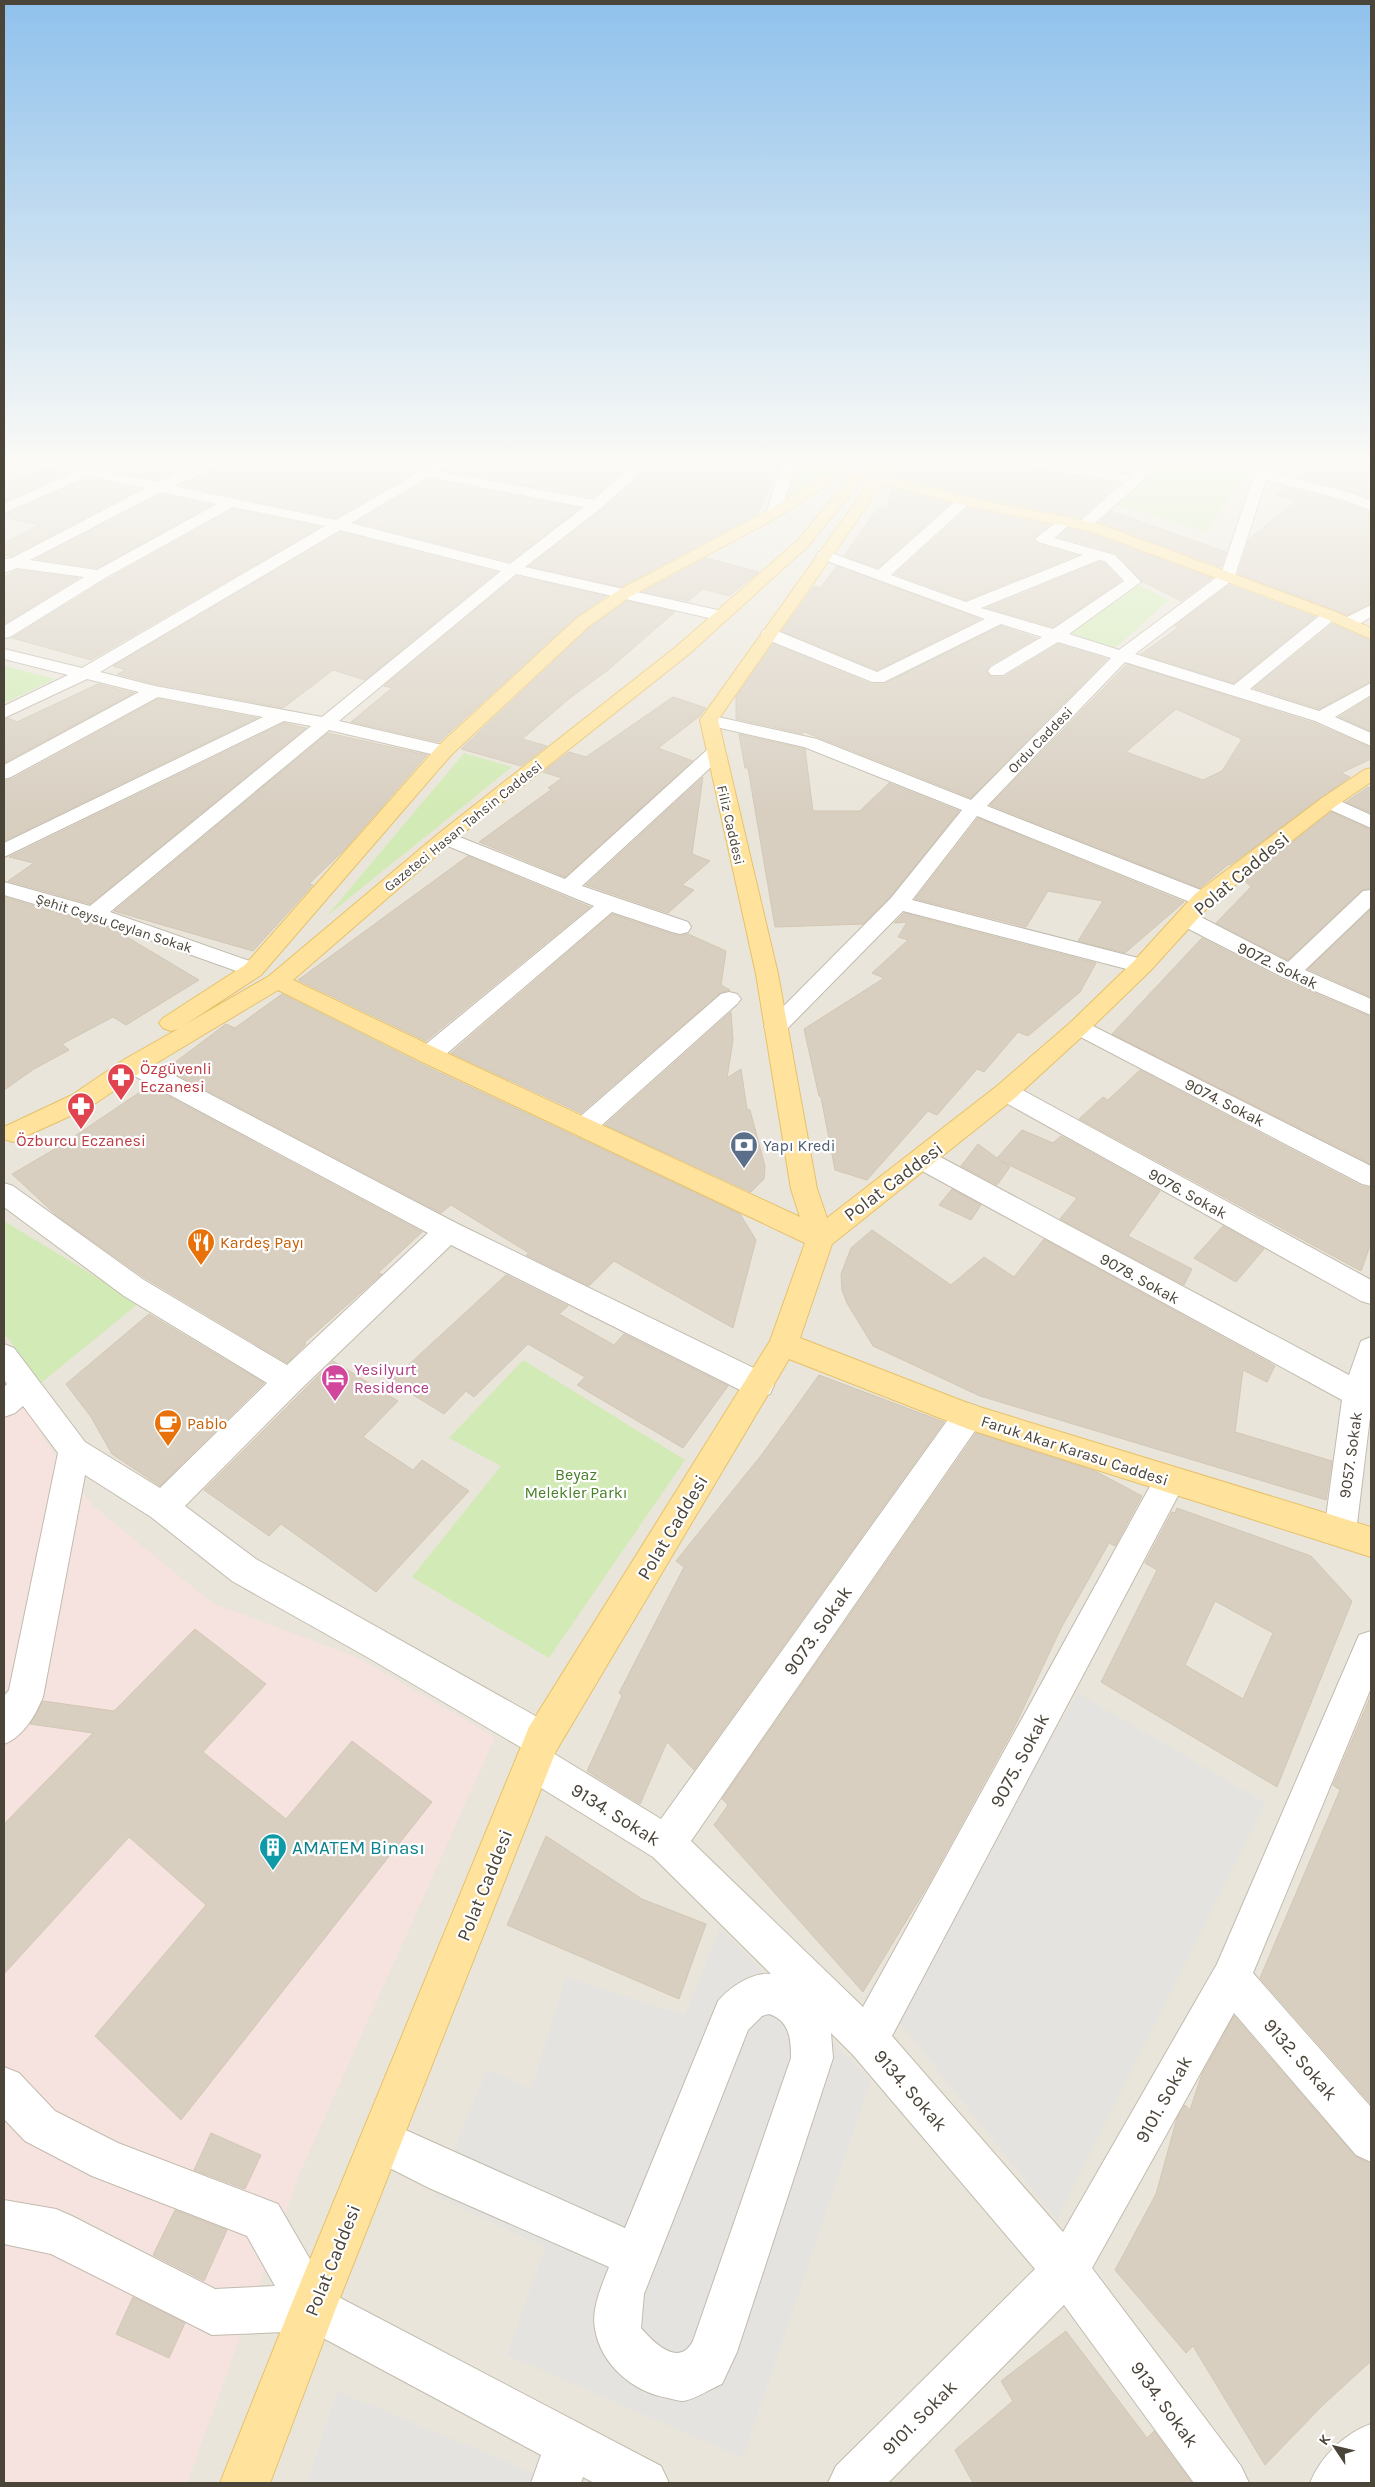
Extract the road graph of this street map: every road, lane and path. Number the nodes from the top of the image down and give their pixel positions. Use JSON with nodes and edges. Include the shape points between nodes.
{"nodes":[{"id":1,"x":92,"y":579,"type":"edge"},
{"id":2,"x":247,"y":579,"type":"edge"},
{"id":3,"x":502,"y":579,"type":"edge"},
{"id":4,"x":557,"y":579,"type":"edge"},
{"id":5,"x":651,"y":579,"type":"edge"},
{"id":6,"x":763,"y":579,"type":"edge"},
{"id":7,"x":807,"y":579,"type":"edge"},
{"id":8,"x":891,"y":579,"type":"edge"},
{"id":9,"x":1038,"y":579,"type":"edge"},
{"id":10,"x":1130,"y":579,"type":"edge"},
{"id":11,"x":1224,"y":579,"type":"edge"},
{"id":12,"x":1236,"y":579,"type":"edge"},
{"id":13,"x":625,"y":593,"type":"junction"},
{"id":14,"x":966,"y":608,"type":"junction"},
{"id":15,"x":1371,"y":610,"type":"edge"},
{"id":16,"x":1330,"y":615,"type":"junction"},
{"id":17,"x":722,"y":616,"type":"junction"},
{"id":18,"x":1001,"y":618,"type":"junction"},
{"id":19,"x":1350,"y":623,"type":"junction"},
{"id":20,"x":4,"y":634,"type":"edge"},
{"id":21,"x":769,"y":634,"type":"junction"},
{"id":22,"x":1371,"y":634,"type":"edge"},
{"id":23,"x":1055,"y":636,"type":"junction"},
{"id":24,"x":4,"y":654,"type":"edge"},
{"id":25,"x":1123,"y":655,"type":"junction"},
{"id":26,"x":997,"y":671,"type":"dead end"},
{"id":27,"x":86,"y":673,"type":"junction"},
{"id":28,"x":1371,"y":688,"type":"edge"},
{"id":29,"x":155,"y":690,"type":"junction"},
{"id":30,"x":1237,"y":692,"type":"junction"},
{"id":31,"x":4,"y":713,"type":"edge"},
{"id":32,"x":281,"y":715,"type":"junction"},
{"id":33,"x":1321,"y":717,"type":"junction"},
{"id":34,"x":709,"y":720,"type":"junction"},
{"id":35,"x":324,"y":723,"type":"junction"},
{"id":36,"x":1371,"y":740,"type":"edge"},
{"id":37,"x":444,"y":751,"type":"junction"},
{"id":38,"x":715,"y":753,"type":"junction"},
{"id":39,"x":4,"y":773,"type":"edge"},
{"id":40,"x":1371,"y":774,"type":"edge"},
{"id":41,"x":1329,"y":802,"type":"junction"},
{"id":42,"x":973,"y":809,"type":"junction"},
{"id":43,"x":1371,"y":822,"type":"edge"},
{"id":44,"x":445,"y":838,"type":"junction"},
{"id":45,"x":4,"y":851,"type":"edge"},
{"id":46,"x":569,"y":886,"type":"junction"},
{"id":47,"x":4,"y":888,"type":"edge"},
{"id":48,"x":1371,"y":896,"type":"edge"},
{"id":49,"x":899,"y":903,"type":"junction"},
{"id":50,"x":609,"y":904,"type":"junction"},
{"id":51,"x":1195,"y":909,"type":"junction"},
{"id":52,"x":93,"y":915,"type":"junction"},
{"id":53,"x":680,"y":927,"type":"dead end"},
{"id":54,"x":1142,"y":966,"type":"junction"},
{"id":55,"x":253,"y":970,"type":"junction"},
{"id":56,"x":1290,"y":972,"type":"junction"},
{"id":57,"x":277,"y":981,"type":"junction"},
{"id":58,"x":729,"y":999,"type":"dead end"},
{"id":59,"x":1371,"y":1008,"type":"edge"},
{"id":60,"x":776,"y":1027,"type":"junction"},
{"id":61,"x":1079,"y":1028,"type":"junction"},
{"id":62,"x":429,"y":1055,"type":"junction"},
{"id":63,"x":134,"y":1065,"type":"junction"},
{"id":64,"x":1006,"y":1092,"type":"junction"},
{"id":65,"x":584,"y":1127,"type":"junction"},
{"id":66,"x":9,"y":1136,"type":"edge"},
{"id":67,"x":922,"y":1159,"type":"junction"},
{"id":68,"x":1371,"y":1177,"type":"edge"},
{"id":69,"x":804,"y":1189,"type":"junction"},
{"id":70,"x":4,"y":1193,"type":"edge"},
{"id":71,"x":876,"y":1193,"type":"junction"},
{"id":72,"x":448,"y":1231,"type":"junction"},
{"id":73,"x":820,"y":1238,"type":"junction"},
{"id":74,"x":1371,"y":1293,"type":"edge"},
{"id":75,"x":783,"y":1344,"type":"junction"},
{"id":76,"x":1371,"y":1349,"type":"edge"},
{"id":77,"x":10,"y":1376,"type":"edge"},
{"id":78,"x":289,"y":1381,"type":"junction"},
{"id":79,"x":758,"y":1385,"type":"junction"},
{"id":80,"x":1358,"y":1394,"type":"junction"},
{"id":81,"x":968,"y":1416,"type":"junction"},
{"id":82,"x":74,"y":1451,"type":"junction"},
{"id":83,"x":1170,"y":1480,"type":"junction"},
{"id":84,"x":162,"y":1507,"type":"junction"},
{"id":85,"x":1340,"y":1532,"type":"junction"},
{"id":86,"x":1371,"y":1542,"type":"edge"},
{"id":87,"x":1371,"y":1647,"type":"edge"},
{"id":88,"x":4,"y":1726,"type":"edge"},
{"id":89,"x":538,"y":1751,"type":"junction"},
{"id":90,"x":666,"y":1844,"type":"junction"},
{"id":91,"x":1231,"y":1978,"type":"junction"},
{"id":92,"x":868,"y":2040,"type":"junction"},
{"id":93,"x":4,"y":2088,"type":"edge"},
{"id":94,"x":380,"y":2140,"type":"junction"},
{"id":95,"x":1371,"y":2140,"type":"edge"},
{"id":96,"x":4,"y":2222,"type":"edge"},
{"id":97,"x":637,"y":2256,"type":"junction"},
{"id":98,"x":1066,"y":2270,"type":"junction"},
{"id":99,"x":313,"y":2308,"type":"junction"},
{"id":100,"x":1371,"y":2448,"type":"edge"},
{"id":101,"x":563,"y":2463,"type":"edge"},
{"id":102,"x":245,"y":2483,"type":"edge"},
{"id":103,"x":644,"y":2483,"type":"edge"},
{"id":104,"x":853,"y":2483,"type":"edge"},
{"id":105,"x":1224,"y":2483,"type":"edge"},
{"id":106,"x":1335,"y":2483,"type":"edge"}],
"edges":[{"from":1,"to":20,"type":"street"},
{"from":2,"to":27,"type":"street"},
{"from":3,"to":35,"type":"street"},
{"from":4,"to":13,"type":"street"},
{"from":5,"to":13,"type":"main road","name":"Gazeteci Hasan Tahsin Caddesi"},
{"from":6,"to":17,"type":"main road","name":"Gazeteci Hasan Tahsin Caddesi"},
{"from":7,"to":21,"type":"main road"},
{"from":8,"to":14,"type":"street"},
{"from":9,"to":14,"type":"street"},
{"from":10,"to":23,"type":"street","via":[[1133,582]]},
{"from":11,"to":25,"type":"street","name":"Ordu Caddesi"},
{"from":12,"to":16,"type":"main road"},
{"from":13,"to":17,"type":"street"},
{"from":13,"to":37,"type":"main road","name":"Gazeteci Hasan Tahsin Caddesi","via":[[582,623]]},
{"from":14,"to":18,"type":"street"},
{"from":15,"to":19,"type":"street"},
{"from":16,"to":19,"type":"main road"},
{"from":16,"to":30,"type":"street"},
{"from":17,"to":44,"type":"main road","name":"Gazeteci Hasan Tahsin Caddesi","via":[[669,662]]},
{"from":18,"to":21,"type":"street","via":[[878,678]]},
{"from":18,"to":23,"type":"street"},
{"from":19,"to":22,"type":"main road"},
{"from":21,"to":34,"type":"main road"},
{"from":23,"to":25,"type":"street"},
{"from":23,"to":26,"type":"street"},
{"from":24,"to":27,"type":"street"},
{"from":25,"to":30,"type":"street"},
{"from":25,"to":42,"type":"street","name":"Ordu Caddesi"},
{"from":27,"to":29,"type":"street"},
{"from":27,"to":31,"type":"street"},
{"from":28,"to":33,"type":"street"},
{"from":29,"to":32,"type":"street"},
{"from":29,"to":39,"type":"street"},
{"from":30,"to":33,"type":"street"},
{"from":32,"to":35,"type":"street"},
{"from":32,"to":45,"type":"street"},
{"from":33,"to":36,"type":"street"},
{"from":34,"to":38,"type":"main road","name":"Filiz Caddesi"},
{"from":34,"to":42,"type":"street","name":"9072. Sokak","via":[[810,743]]},
{"from":35,"to":37,"type":"street"},
{"from":35,"to":52,"type":"street"},
{"from":37,"to":55,"type":"main road","name":"Gazeteci Hasan Tahsin Caddesi"},
{"from":38,"to":46,"type":"street"},
{"from":38,"to":60,"type":"main road","name":"Filiz Caddesi","via":[[767,974]]},
{"from":40,"to":41,"type":"main road","name":"Polat Caddesi"},
{"from":41,"to":43,"type":"street"},
{"from":41,"to":51,"type":"main road","name":"Polat Caddesi"},
{"from":42,"to":49,"type":"street","name":"Ordu Caddesi"},
{"from":42,"to":51,"type":"street","name":"9072. Sokak"},
{"from":44,"to":46,"type":"street"},
{"from":44,"to":57,"type":"main road","name":"Gazeteci Hasan Tahsin Caddesi"},
{"from":46,"to":50,"type":"street"},
{"from":47,"to":52,"type":"street","name":"Şehit Ceysu Ceylan Sokak"},
{"from":48,"to":56,"type":"street"},
{"from":49,"to":54,"type":"street"},
{"from":49,"to":60,"type":"street","name":"Ordu Caddesi"},
{"from":50,"to":53,"type":"street"},
{"from":50,"to":62,"type":"street"},
{"from":51,"to":54,"type":"main road","name":"Polat Caddesi"},
{"from":51,"to":56,"type":"street","name":"9072. Sokak"},
{"from":52,"to":55,"type":"street","name":"Şehit Ceysu Ceylan Sokak","via":[[127,924]]},
{"from":54,"to":61,"type":"main road","name":"Polat Caddesi"},
{"from":55,"to":66,"type":"main road","name":"Gazeteci Hasan Tahsin Caddesi","via":[[65,1092]]},
{"from":56,"to":59,"type":"street","name":"9072. Sokak"},
{"from":57,"to":62,"type":"main road"},
{"from":57,"to":63,"type":"main road","name":"Gazeteci Hasan Tahsin Caddesi"},
{"from":58,"to":65,"type":"street"},
{"from":60,"to":69,"type":"main road","name":"Filiz Caddesi"},
{"from":61,"to":64,"type":"main road","name":"Polat Caddesi"},
{"from":61,"to":68,"type":"street","name":"9074. Sokak"},
{"from":62,"to":65,"type":"main road"},
{"from":63,"to":66,"type":"main road","name":"Gazeteci Hasan Tahsin Caddesi","via":[[81,1101]]},
{"from":63,"to":72,"type":"street"},
{"from":64,"to":67,"type":"main road","name":"Polat Caddesi"},
{"from":64,"to":74,"type":"street","name":"9076. Sokak"},
{"from":65,"to":73,"type":"main road"},
{"from":67,"to":71,"type":"main road","name":"Polat Caddesi"},
{"from":67,"to":80,"type":"street","name":"9078. Sokak"},
{"from":69,"to":71,"type":"main road","via":[[825,1207],[848,1204]]},
{"from":69,"to":73,"type":"main road","name":"Filiz Caddesi"},
{"from":70,"to":78,"type":"street","via":[[134,1288]]},
{"from":71,"to":73,"type":"main road","name":"Polat Caddesi"},
{"from":72,"to":78,"type":"street"},
{"from":72,"to":79,"type":"street"},
{"from":73,"to":75,"type":"main road","name":"Polat Caddesi"},
{"from":75,"to":79,"type":"main road","name":"Polat Caddesi"},
{"from":75,"to":81,"type":"main road","name":"Faruk Akar Karasu Caddesi"},
{"from":76,"to":80,"type":"street","name":"9057. Sokak"},
{"from":77,"to":82,"type":"street"},
{"from":78,"to":84,"type":"street"},
{"from":79,"to":89,"type":"main road","name":"Polat Caddesi"},
{"from":80,"to":85,"type":"street","name":"9057. Sokak"},
{"from":81,"to":83,"type":"main road","name":"Faruk Akar Karasu Caddesi"},
{"from":81,"to":90,"type":"street","name":"9073. Sokak"},
{"from":82,"to":84,"type":"street","name":"9134. Sokak"},
{"from":82,"to":88,"type":"street","via":[[25,1697]]},
{"from":83,"to":85,"type":"main road","name":"Faruk Akar Karasu Caddesi"},
{"from":83,"to":92,"type":"street","name":"9075. Sokak"},
{"from":84,"to":89,"type":"street","name":"9134. Sokak","via":[[244,1570],[379,1645]]},
{"from":85,"to":86,"type":"main road","name":"Faruk Akar Karasu Caddesi"},
{"from":87,"to":91,"type":"street","name":"9101. Sokak"},
{"from":89,"to":90,"type":"street","name":"9134. Sokak"},
{"from":89,"to":94,"type":"main road","name":"Polat Caddesi"},
{"from":90,"to":92,"type":"street","name":"9134. Sokak"},
{"from":91,"to":95,"type":"street","name":"9132. Sokak"},
{"from":91,"to":98,"type":"street","name":"9101. Sokak"},
{"from":92,"to":98,"type":"street","name":"9134. Sokak"},
{"from":93,"to":99,"type":"street","via":[[40,2126],[90,2152],[262,2220]]},
{"from":94,"to":97,"type":"street"},
{"from":94,"to":99,"type":"main road","name":"Polat Caddesi"},
{"from":96,"to":99,"type":"street","via":[[56,2232],[212,2312]]},
{"from":97,"to":97,"type":"street","via":[[732,2016],[742,2003],[755,1996],[783,1997],[796,2005],[807,2020],[812,2038],[812,2058],[713,2352],[705,2367],[683,2377],[660,2373],[640,2362],[625,2345],[618,2329],[618,2313],[621,2294]]},
{"from":98,"to":104,"type":"street","name":"9101. Sokak"},
{"from":98,"to":105,"type":"street","name":"9134. Sokak"},
{"from":99,"to":101,"type":"street"},
{"from":99,"to":102,"type":"main road","name":"Polat Caddesi"},
{"from":100,"to":106,"type":"street"},
{"from":101,"to":103,"type":"street"}]}
